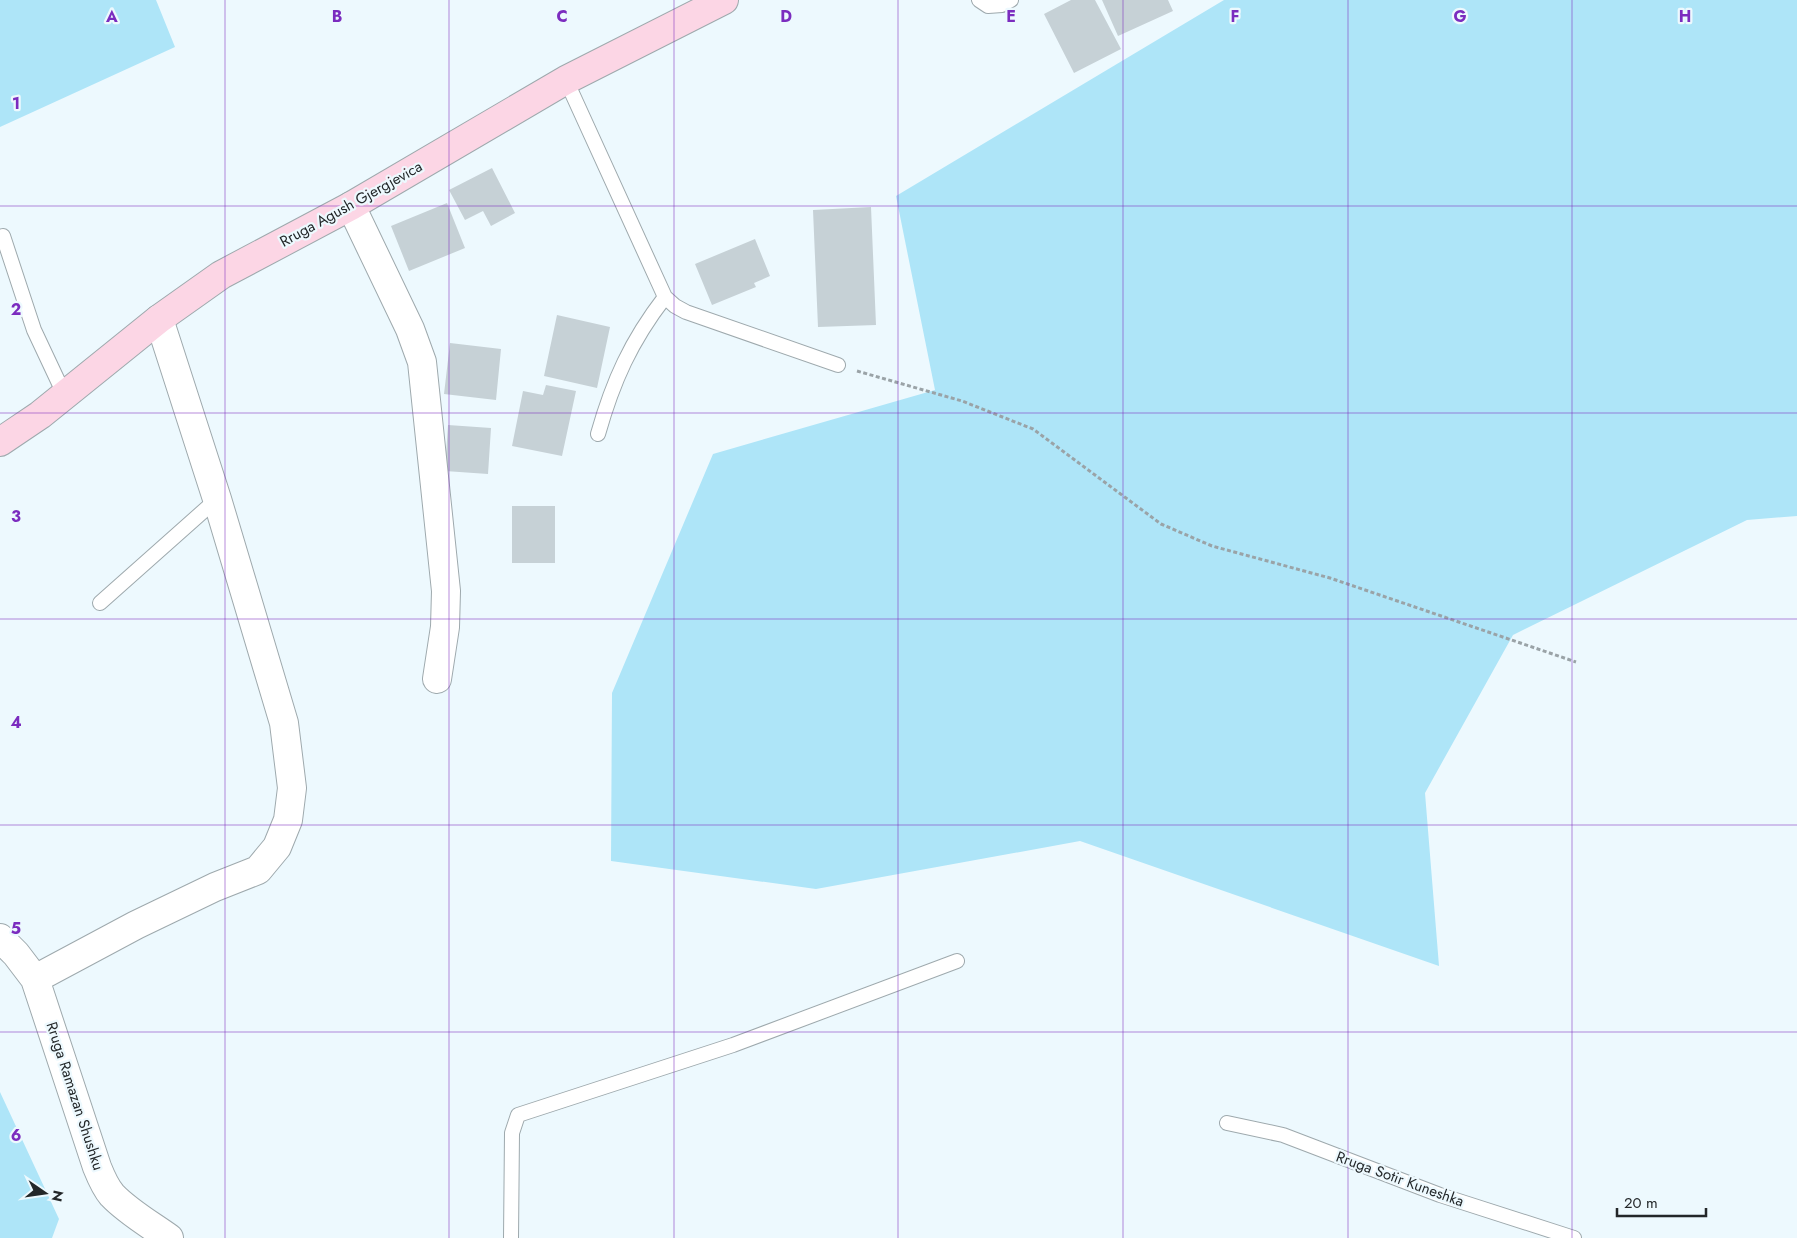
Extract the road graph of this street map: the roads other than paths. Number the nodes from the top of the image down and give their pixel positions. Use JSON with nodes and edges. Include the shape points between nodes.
{"nodes":[{"id":1,"x":724,"y":0,"type":"edge"},
{"id":2,"x":979,"y":0,"type":"edge"},
{"id":3,"x":1011,"y":0,"type":"edge"},
{"id":4,"x":566,"y":80,"type":"junction"},
{"id":5,"x":351,"y":206,"type":"junction"},
{"id":6,"x":3,"y":236,"type":"dead end"},
{"id":7,"x":666,"y":297,"type":"junction"},
{"id":8,"x":159,"y":319,"type":"junction"},
{"id":9,"x":838,"y":365,"type":"road end"},
{"id":10,"x":64,"y":396,"type":"junction"},
{"id":11,"x":598,"y":434,"type":"dead end"},
{"id":12,"x":0,"y":442,"type":"edge"},
{"id":13,"x":217,"y":499,"type":"junction"},
{"id":14,"x":100,"y":602,"type":"dead end"},
{"id":15,"x":437,"y":679,"type":"dead end"},
{"id":16,"x":0,"y":938,"type":"edge"},
{"id":17,"x":957,"y":962,"type":"dead end"},
{"id":18,"x":35,"y":979,"type":"junction"},
{"id":19,"x":1227,"y":1123,"type":"dead end"},
{"id":20,"x":169,"y":1238,"type":"edge"},
{"id":21,"x":511,"y":1238,"type":"edge"},
{"id":22,"x":1574,"y":1238,"type":"edge"}],
"edges":[{"from":1,"to":4,"type":"main road","name":"Rruga Agush Gjergjevica"},
{"from":2,"to":3,"type":"lane","via":[[988,6]]},
{"from":4,"to":5,"type":"main road","name":"Rruga Agush Gjergjevica"},
{"from":4,"to":7,"type":"lane"},
{"from":5,"to":8,"type":"main road","name":"Rruga Agush Gjergjevica","via":[[221,275]]},
{"from":5,"to":15,"type":"street","via":[[410,329],[422,362],[446,591],[445,627]]},
{"from":6,"to":10,"type":"lane","via":[[34,330]]},
{"from":7,"to":9,"type":"lane","via":[[686,312]]},
{"from":7,"to":11,"type":"lane","via":[[643,326],[622,364]]},
{"from":8,"to":10,"type":"main road","name":"Rruga Agush Gjergjevica"},
{"from":8,"to":13,"type":"street"},
{"from":10,"to":12,"type":"main road","name":"Rruga Agush Gjergjevica"},
{"from":13,"to":14,"type":"lane"},
{"from":13,"to":18,"type":"street","via":[[284,724],[292,788],[288,820],[277,847],[258,870],[162,912]]},
{"from":16,"to":18,"type":"street","name":"Rruga Ramazan Shushku"},
{"from":17,"to":21,"type":"lane","via":[[733,1044],[518,1115],[512,1133]]},
{"from":18,"to":20,"type":"street","name":"Rruga Ramazan Shushku","via":[[97,1168],[112,1194],[122,1204]]},
{"from":19,"to":22,"type":"lane","name":"Rruga Sotir Kuneshka","via":[[1283,1135],[1440,1196]]}]}
